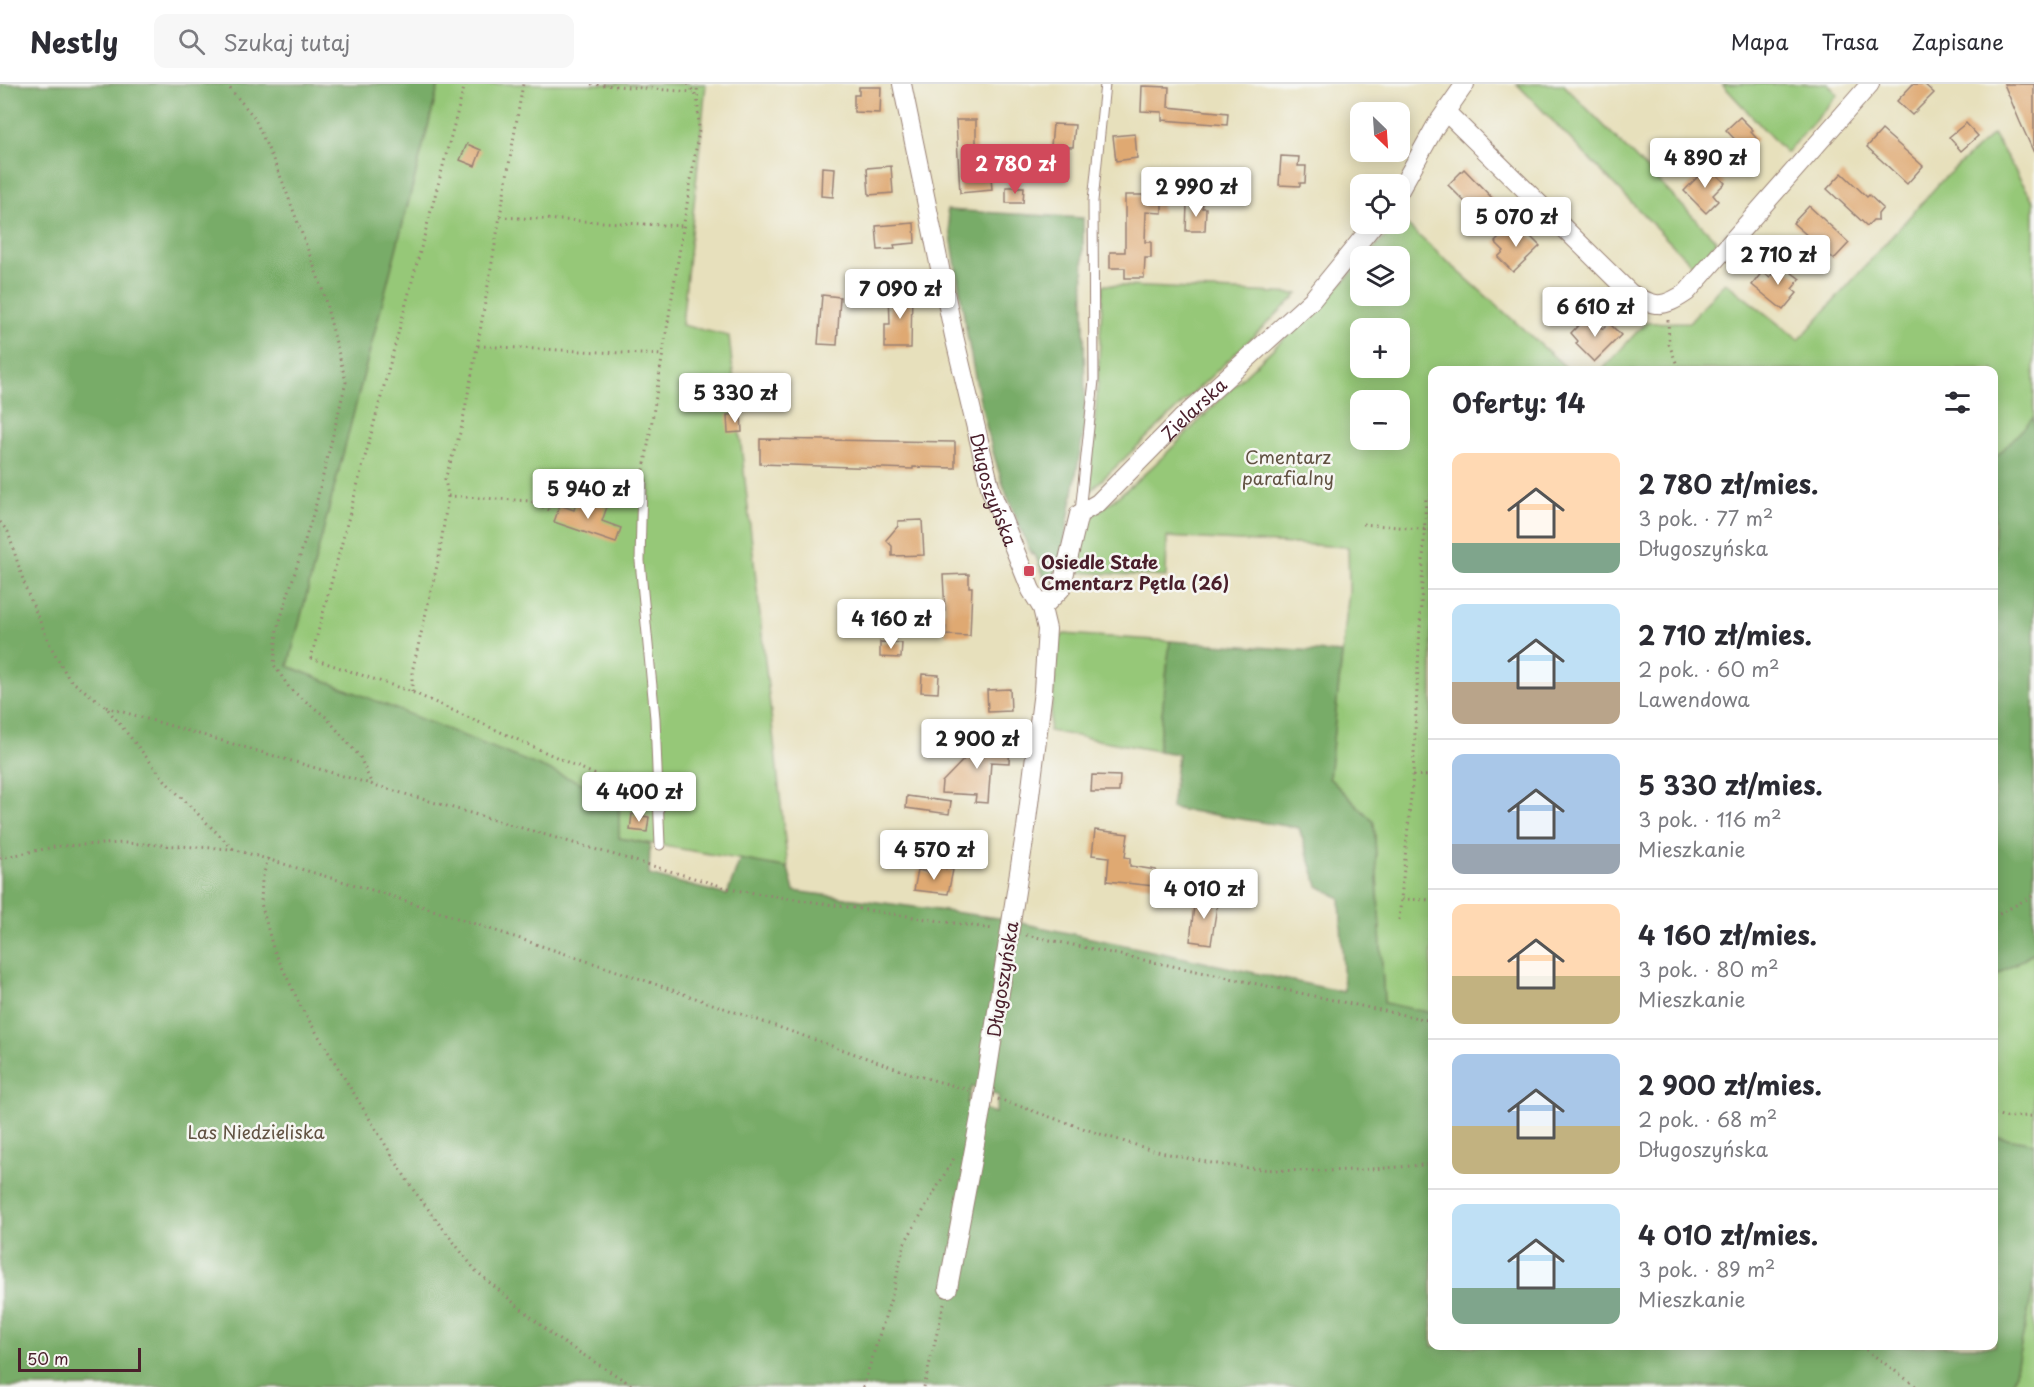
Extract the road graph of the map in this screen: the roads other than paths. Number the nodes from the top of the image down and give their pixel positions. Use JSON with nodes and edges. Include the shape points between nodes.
{"nodes":[{"id":1,"x":902,"y":84,"type":"edge"},
{"id":2,"x":1105,"y":84,"type":"edge"},
{"id":3,"x":1465,"y":84,"type":"edge"},
{"id":4,"x":1870,"y":84,"type":"edge"},
{"id":5,"x":1446,"y":112,"type":"junction"},
{"id":6,"x":1409,"y":174,"type":"edge"},
{"id":7,"x":1366,"y":234,"type":"edge"},
{"id":8,"x":642,"y":482,"type":"road end"},
{"id":9,"x":1079,"y":514,"type":"junction"},
{"id":10,"x":1042,"y":608,"type":"junction"},
{"id":11,"x":660,"y":845,"type":"dead end"},
{"id":12,"x":948,"y":1288,"type":"road end"}],
"edges":[{"from":1,"to":10,"type":"street","name":"Długoszyńska","via":[[954,336],[991,491]]},
{"from":2,"to":9,"type":"lane","via":[[1093,201],[1094,380]]},
{"from":3,"to":5,"type":"street"},
{"from":4,"to":5,"type":"street","via":[[1687,292],[1670,304],[1650,304],[1630,293]]},
{"from":5,"to":6,"type":"street"},
{"from":7,"to":9,"type":"street","name":"Zielarska","via":[[1312,300],[1181,418],[1098,503]]},
{"from":8,"to":11,"type":"lane","via":[[640,561]]},
{"from":9,"to":10,"type":"street","via":[[1061,589]]},
{"from":10,"to":12,"type":"street","name":"Długoszyńska","via":[[1047,629],[1043,691],[1026,828],[984,1095]]}]}
